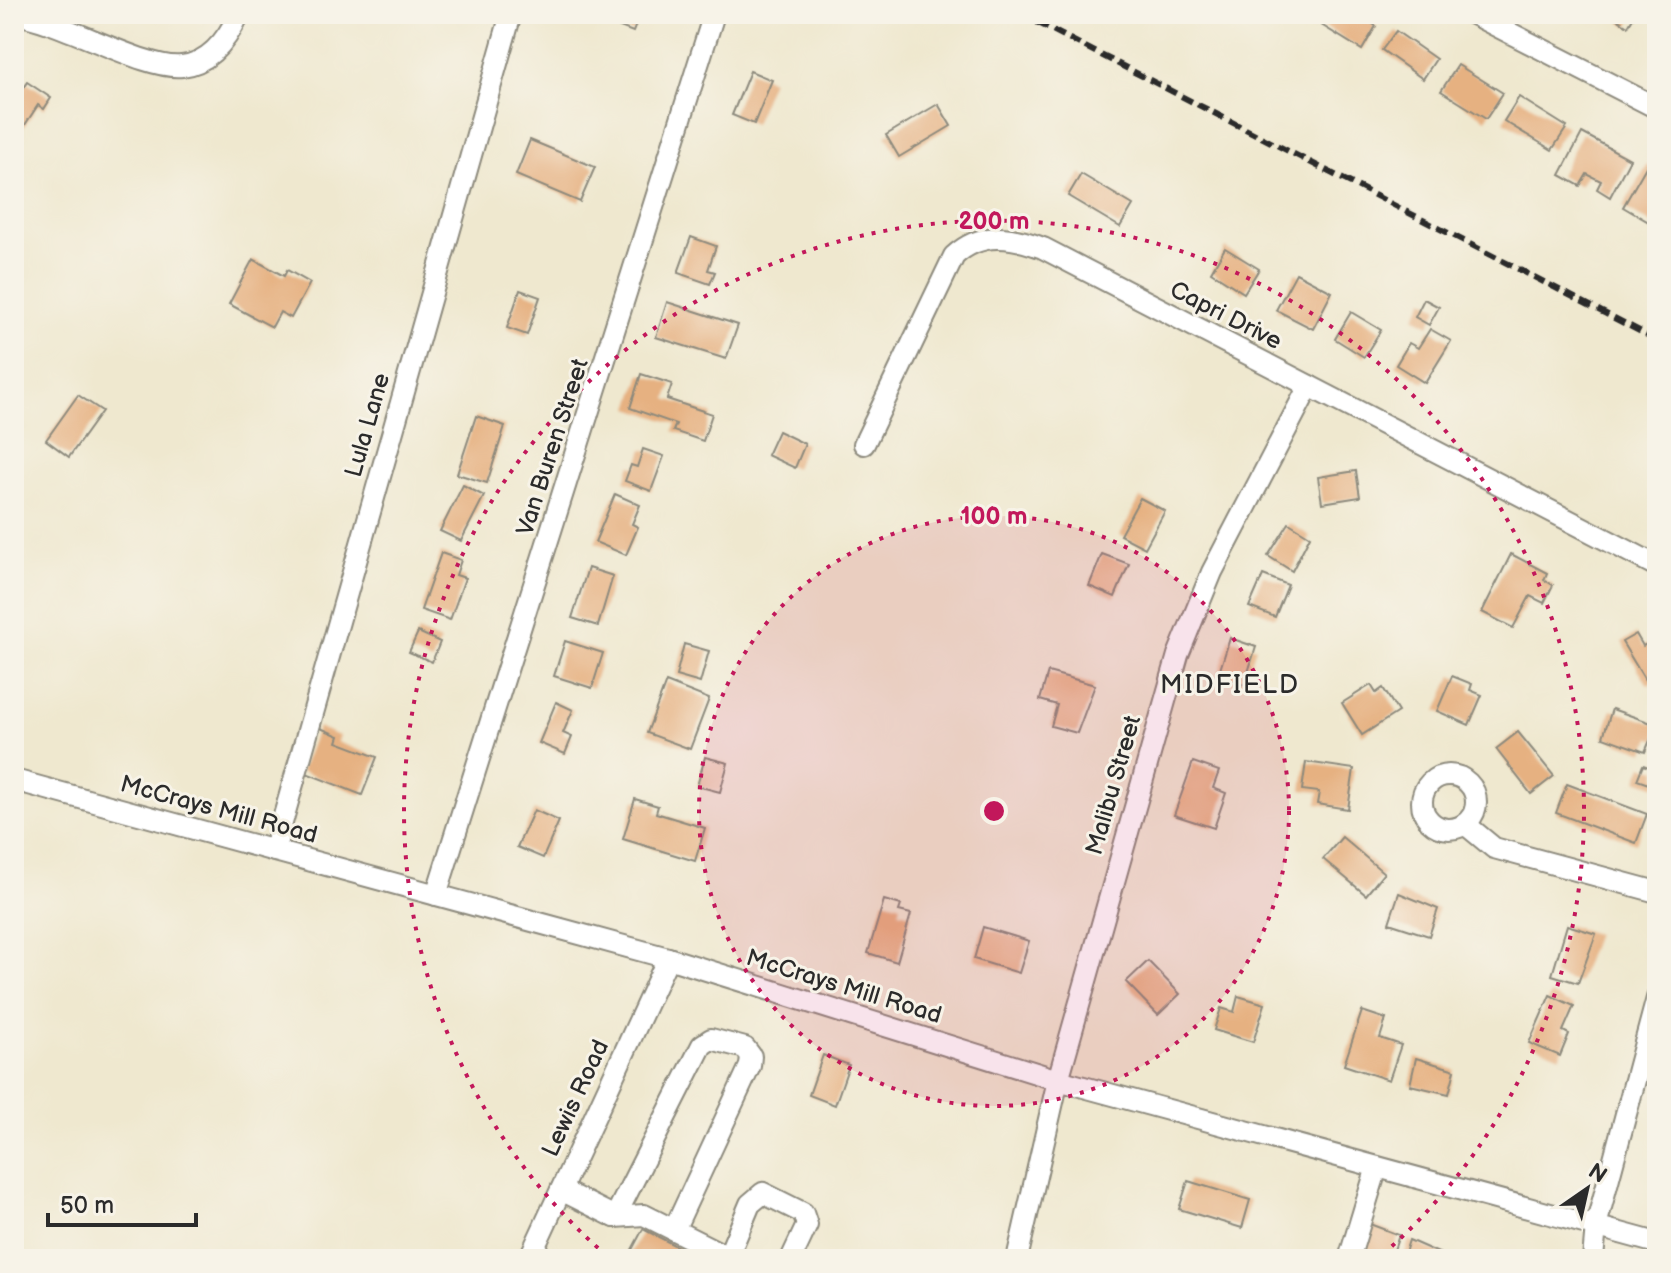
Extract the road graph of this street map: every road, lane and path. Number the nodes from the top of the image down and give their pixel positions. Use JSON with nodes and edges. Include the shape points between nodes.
{"nodes":[{"id":1,"x":15,"y":14,"type":"edge"},
{"id":2,"x":239,"y":14,"type":"edge"},
{"id":3,"x":511,"y":14,"type":"edge"},
{"id":4,"x":714,"y":14,"type":"edge"},
{"id":5,"x":1473,"y":14,"type":"edge"},
{"id":6,"x":1657,"y":108,"type":"edge"},
{"id":7,"x":1309,"y":386,"type":"junction"},
{"id":8,"x":864,"y":444,"type":"dead end"},
{"id":9,"x":1657,"y":566,"type":"edge"},
{"id":10,"x":14,"y":780,"type":"edge"},
{"id":11,"x":1465,"y":824,"type":"dead end"},
{"id":12,"x":274,"y":851,"type":"junction"},
{"id":13,"x":1657,"y":892,"type":"edge"},
{"id":14,"x":436,"y":895,"type":"junction"},
{"id":15,"x":668,"y":958,"type":"junction"},
{"id":16,"x":1657,"y":998,"type":"edge"},
{"id":17,"x":1058,"y":1080,"type":"junction"},
{"id":18,"x":1377,"y":1167,"type":"junction"},
{"id":19,"x":561,"y":1190,"type":"junction"},
{"id":20,"x":615,"y":1217,"type":"junction"},
{"id":21,"x":1596,"y":1226,"type":"junction"},
{"id":22,"x":674,"y":1230,"type":"junction"},
{"id":23,"x":1657,"y":1243,"type":"edge"},
{"id":24,"x":728,"y":1258,"type":"edge"},
{"id":25,"x":529,"y":1259,"type":"edge"},
{"id":26,"x":791,"y":1259,"type":"edge"},
{"id":27,"x":1017,"y":1259,"type":"edge"},
{"id":28,"x":1349,"y":1259,"type":"edge"},
{"id":29,"x":1593,"y":1259,"type":"edge"}],
"edges":[{"from":1,"to":2,"type":"street","via":[[170,67],[201,61],[217,48]]},
{"from":3,"to":12,"type":"street","name":"Lula Lane"},
{"from":4,"to":14,"type":"street","name":"Van Buren Street"},
{"from":5,"to":6,"type":"street"},
{"from":7,"to":8,"type":"street","name":"Capri Drive","via":[[1043,248],[998,237],[966,245],[954,256]]},
{"from":7,"to":9,"type":"street","name":"Capri Drive"},
{"from":7,"to":17,"type":"street","name":"Malibu Street","via":[[1212,572],[1178,655]]},
{"from":10,"to":12,"type":"street","name":"McCrays Mill Road"},
{"from":11,"to":13,"type":"street","via":[[1494,848]]},
{"from":12,"to":14,"type":"street","name":"McCrays Mill Road"},
{"from":14,"to":15,"type":"street","name":"McCrays Mill Road"},
{"from":15,"to":17,"type":"street","name":"McCrays Mill Road"},
{"from":15,"to":19,"type":"street","name":"Lewis Road"},
{"from":16,"to":21,"type":"street"},
{"from":17,"to":18,"type":"street","name":"McCrays Mill Road"},
{"from":17,"to":27,"type":"street","name":"Malibu Street"},
{"from":18,"to":21,"type":"street","name":"McCrays Mill Road"},
{"from":18,"to":28,"type":"street"},
{"from":19,"to":20,"type":"street"},
{"from":19,"to":25,"type":"street","name":"Lewis Road"},
{"from":20,"to":22,"type":"street","via":[[644,1215]]},
{"from":20,"to":22,"type":"street","via":[[702,1045],[711,1039],[745,1048],[750,1066]]},
{"from":21,"to":23,"type":"street","name":"McCrays Mill Road"},
{"from":21,"to":29,"type":"street"},
{"from":22,"to":24,"type":"street"},
{"from":24,"to":26,"type":"street","via":[[750,1204],[763,1193],[803,1213],[807,1225]]}]}
